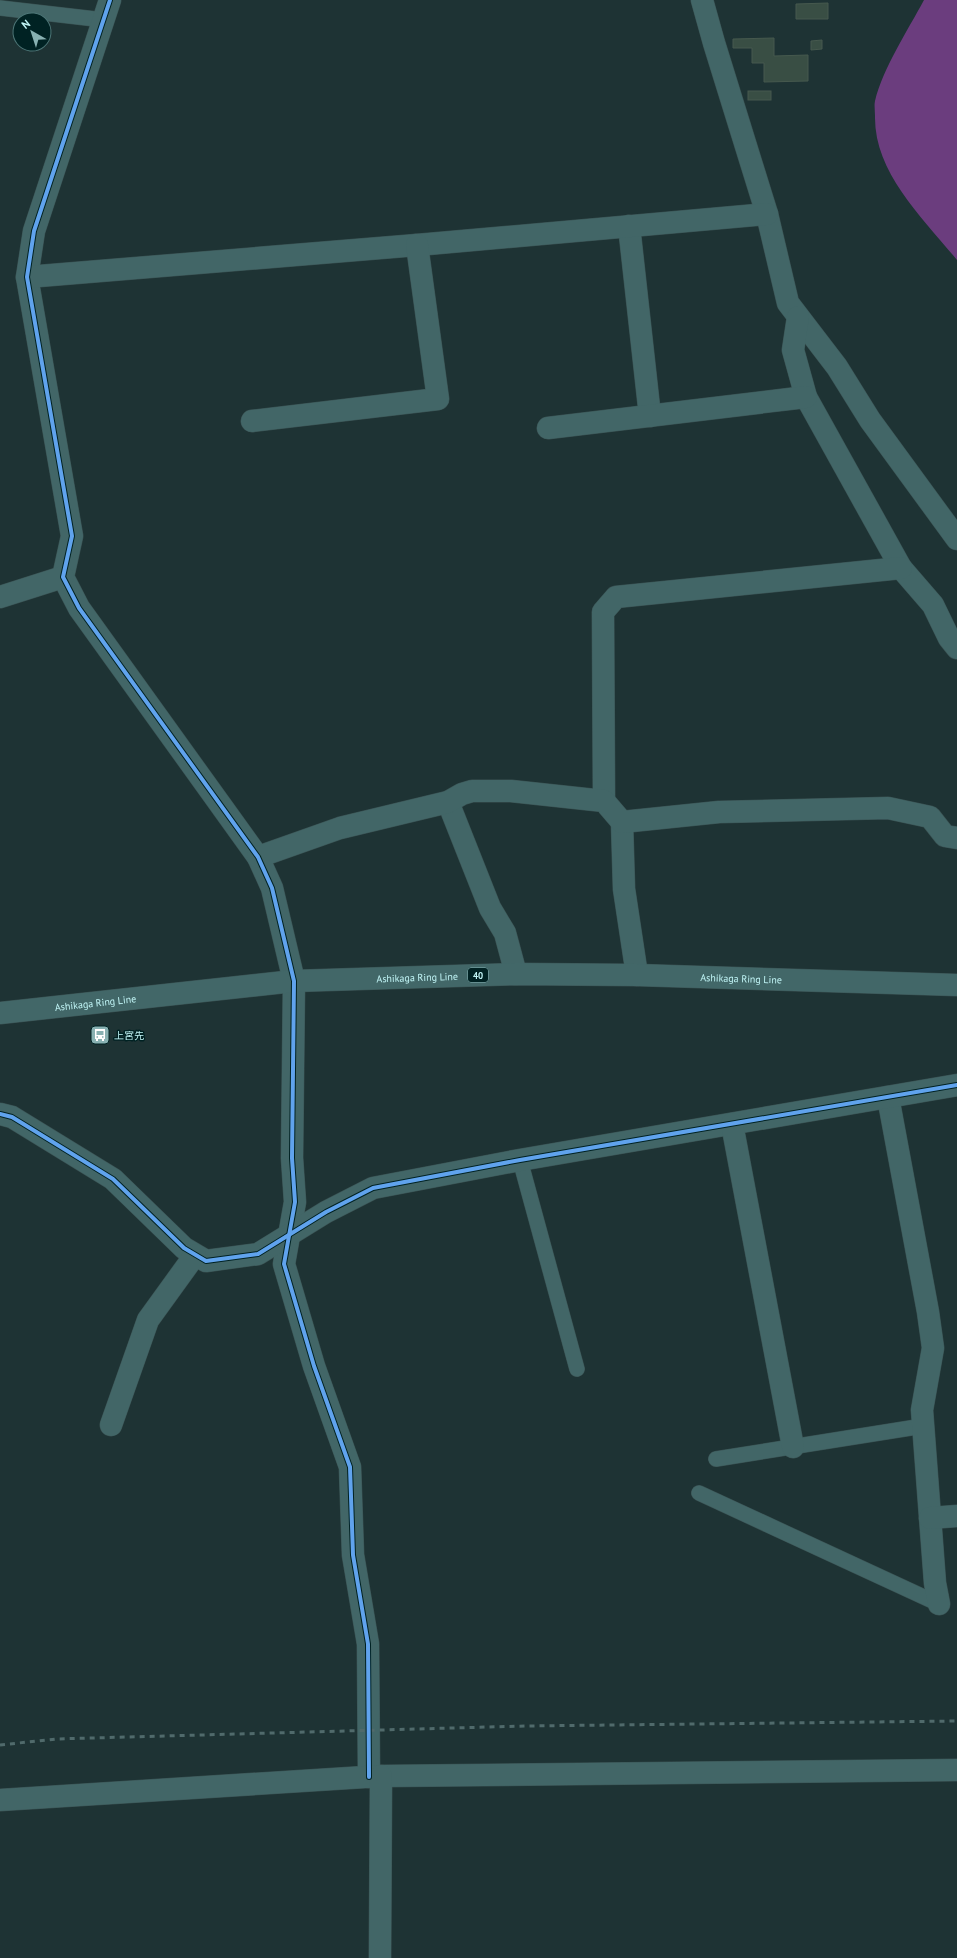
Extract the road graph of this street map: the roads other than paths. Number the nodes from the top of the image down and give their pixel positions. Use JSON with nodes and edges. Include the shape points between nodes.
{"nodes":[{"id":1,"x":702,"y":0,"type":"edge"},
{"id":2,"x":0,"y":8,"type":"edge"},
{"id":3,"x":107,"y":10,"type":"edge"},
{"id":4,"x":767,"y":214,"type":"junction"},
{"id":5,"x":629,"y":226,"type":"junction"},
{"id":6,"x":417,"y":246,"type":"junction"},
{"id":7,"x":27,"y":277,"type":"junction"},
{"id":8,"x":798,"y":317,"type":"junction"},
{"id":9,"x":806,"y":397,"type":"junction"},
{"id":10,"x":650,"y":416,"type":"junction"},
{"id":11,"x":252,"y":421,"type":"dead end"},
{"id":12,"x":548,"y":428,"type":"dead end"},
{"id":13,"x":957,"y":539,"type":"edge"},
{"id":14,"x":901,"y":568,"type":"junction"},
{"id":15,"x":63,"y":577,"type":"junction"},
{"id":16,"x":0,"y":597,"type":"edge"},
{"id":17,"x":957,"y":648,"type":"edge"},
{"id":18,"x":604,"y":801,"type":"junction"},
{"id":19,"x":448,"y":802,"type":"junction"},
{"id":20,"x":622,"y":822,"type":"junction"},
{"id":21,"x":957,"y":838,"type":"edge"},
{"id":22,"x":258,"y":857,"type":"junction"},
{"id":23,"x":516,"y":974,"type":"junction"},
{"id":24,"x":637,"y":975,"type":"junction"},
{"id":25,"x":294,"y":981,"type":"junction"},
{"id":26,"x":957,"y":985,"type":"edge"},
{"id":27,"x":0,"y":1013,"type":"edge"},
{"id":28,"x":957,"y":1085,"type":"edge"},
{"id":29,"x":888,"y":1097,"type":"junction"},
{"id":30,"x":0,"y":1114,"type":"edge"},
{"id":31,"x":732,"y":1124,"type":"junction"},
{"id":32,"x":520,"y":1160,"type":"junction"},
{"id":33,"x":290,"y":1234,"type":"junction"},
{"id":34,"x":195,"y":1255,"type":"junction"},
{"id":35,"x":577,"y":1369,"type":"dead end"},
{"id":36,"x":111,"y":1425,"type":"dead end"},
{"id":37,"x":923,"y":1426,"type":"junction"},
{"id":38,"x":793,"y":1447,"type":"junction"},
{"id":39,"x":716,"y":1459,"type":"dead end"},
{"id":40,"x":699,"y":1493,"type":"dead end"},
{"id":41,"x":957,"y":1516,"type":"edge"},
{"id":42,"x":930,"y":1518,"type":"junction"},
{"id":43,"x":939,"y":1604,"type":"joint"},
{"id":44,"x":957,"y":1770,"type":"edge"},
{"id":45,"x":375,"y":1776,"type":"junction"},
{"id":46,"x":0,"y":1800,"type":"edge"},
{"id":47,"x":380,"y":1958,"type":"edge"}],
"edges":[{"from":1,"to":4,"type":"street"},
{"from":2,"to":3,"type":"lane"},
{"from":3,"to":7,"type":"street","via":[[34,230]]},
{"from":4,"to":5,"type":"street"},
{"from":4,"to":8,"type":"street","via":[[788,303]]},
{"from":5,"to":6,"type":"street"},
{"from":5,"to":10,"type":"street"},
{"from":6,"to":7,"type":"street"},
{"from":6,"to":11,"type":"street","via":[[438,399]]},
{"from":7,"to":15,"type":"street","via":[[72,536]]},
{"from":8,"to":9,"type":"street","via":[[793,350]]},
{"from":8,"to":13,"type":"street","via":[[837,367],[870,420]]},
{"from":9,"to":10,"type":"street"},
{"from":9,"to":14,"type":"street"},
{"from":10,"to":12,"type":"street"},
{"from":14,"to":17,"type":"street","via":[[933,605],[949,638]]},
{"from":14,"to":18,"type":"street","via":[[616,597],[603,612]]},
{"from":15,"to":16,"type":"street"},
{"from":15,"to":22,"type":"street","via":[[80,608]]},
{"from":18,"to":19,"type":"street","via":[[511,791],[472,791]]},
{"from":18,"to":20,"type":"street"},
{"from":19,"to":22,"type":"street","via":[[340,828]]},
{"from":19,"to":23,"type":"street","via":[[490,908],[505,933]]},
{"from":20,"to":21,"type":"street","via":[[719,812],[888,808],[930,817],[945,836]]},
{"from":20,"to":24,"type":"street","via":[[624,889]]},
{"from":22,"to":25,"type":"street","via":[[272,888]]},
{"from":23,"to":24,"type":"main road","name":"Ashikaga Ring Line","number":"40"},
{"from":23,"to":25,"type":"main road","name":"Ashikaga Ring Line","number":"40"},
{"from":24,"to":26,"type":"main road","name":"Ashikaga Ring Line","number":"40"},
{"from":25,"to":27,"type":"main road","name":"Ashikaga Ring Line","number":"40"},
{"from":25,"to":33,"type":"street","via":[[292,1158],[295,1202]]},
{"from":28,"to":29,"type":"street"},
{"from":29,"to":31,"type":"street"},
{"from":29,"to":37,"type":"street","via":[[933,1348],[922,1410]]},
{"from":30,"to":34,"type":"street","via":[[12,1117],[113,1179],[184,1248]]},
{"from":31,"to":32,"type":"street"},
{"from":31,"to":38,"type":"street"},
{"from":32,"to":33,"type":"street","via":[[373,1188]]},
{"from":32,"to":35,"type":"lane"},
{"from":33,"to":34,"type":"street","via":[[258,1254],[206,1261]]},
{"from":33,"to":45,"type":"street","via":[[284,1264],[314,1366],[350,1467],[353,1555],[368,1644]]},
{"from":34,"to":36,"type":"street","via":[[148,1320]]},
{"from":37,"to":38,"type":"lane"},
{"from":37,"to":42,"type":"street"},
{"from":38,"to":39,"type":"lane"},
{"from":40,"to":43,"type":"lane"},
{"from":41,"to":42,"type":"street"},
{"from":42,"to":43,"type":"street"},
{"from":44,"to":45,"type":"street"},
{"from":45,"to":46,"type":"street"},
{"from":45,"to":47,"type":"street"}]}
